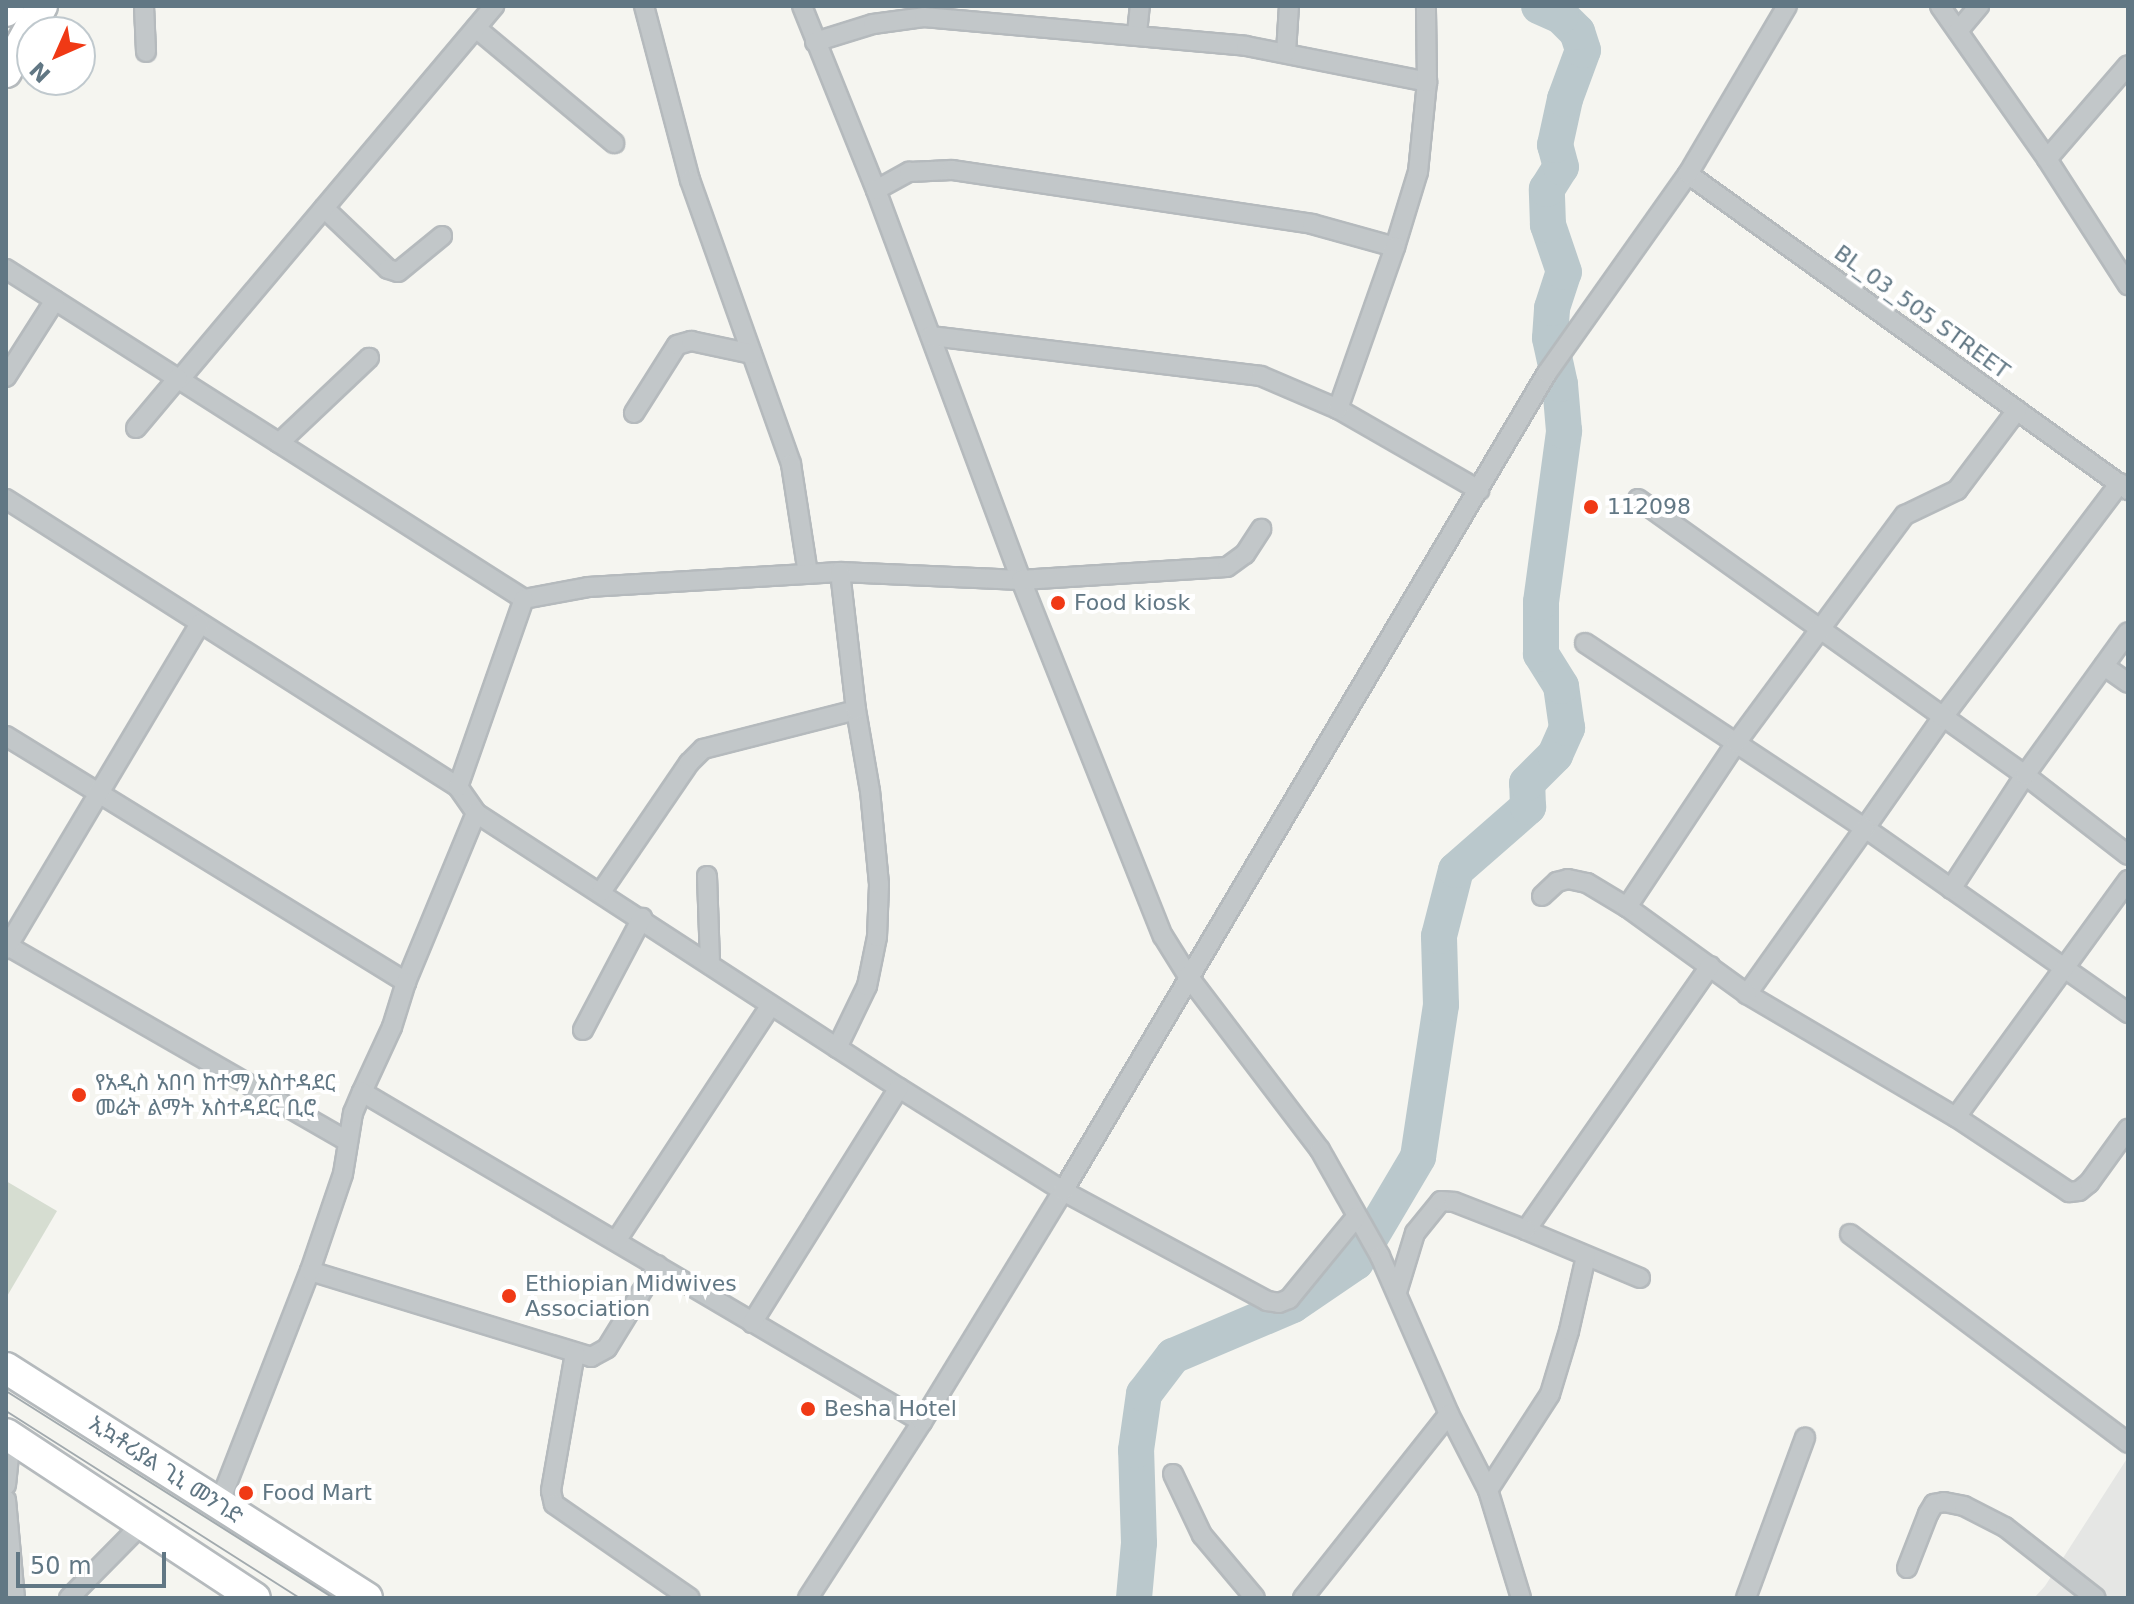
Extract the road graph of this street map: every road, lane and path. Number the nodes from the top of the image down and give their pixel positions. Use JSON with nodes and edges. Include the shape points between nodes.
{"nodes":[{"id":1,"x":42,"y":6,"type":"edge"},
{"id":2,"x":144,"y":6,"type":"edge"},
{"id":3,"x":494,"y":6,"type":"edge"},
{"id":4,"x":644,"y":6,"type":"edge"},
{"id":5,"x":802,"y":6,"type":"edge"},
{"id":6,"x":1140,"y":6,"type":"edge"},
{"id":7,"x":1289,"y":6,"type":"edge"},
{"id":8,"x":1426,"y":6,"type":"edge"},
{"id":9,"x":1787,"y":6,"type":"edge"},
{"id":10,"x":1940,"y":6,"type":"edge"},
{"id":11,"x":1979,"y":6,"type":"edge"},
{"id":12,"x":932,"y":11,"type":"edge"},
{"id":13,"x":476,"y":28,"type":"junction"},
{"id":14,"x":1958,"y":31,"type":"junction"},
{"id":15,"x":1137,"y":33,"type":"junction"},
{"id":16,"x":815,"y":42,"type":"junction"},
{"id":17,"x":146,"y":52,"type":"dead end"},
{"id":18,"x":1286,"y":52,"type":"junction"},
{"id":19,"x":2128,"y":65,"type":"edge"},
{"id":20,"x":6,"y":72,"type":"edge"},
{"id":21,"x":1427,"y":82,"type":"junction"},
{"id":22,"x":614,"y":143,"type":"dead end"},
{"id":23,"x":2047,"y":159,"type":"junction"},
{"id":24,"x":1688,"y":174,"type":"junction"},
{"id":25,"x":876,"y":190,"type":"junction"},
{"id":26,"x":324,"y":208,"type":"junction"},
{"id":27,"x":442,"y":236,"type":"dead end"},
{"id":28,"x":1395,"y":247,"type":"junction"},
{"id":29,"x":6,"y":269,"type":"edge"},
{"id":30,"x":2128,"y":285,"type":"edge"},
{"id":31,"x":55,"y":300,"type":"junction"},
{"id":32,"x":931,"y":336,"type":"junction"},
{"id":33,"x":752,"y":354,"type":"junction"},
{"id":34,"x":369,"y":358,"type":"dead end"},
{"id":35,"x":6,"y":377,"type":"edge"},
{"id":36,"x":179,"y":379,"type":"junction"},
{"id":37,"x":1338,"y":409,"type":"junction"},
{"id":38,"x":2017,"y":410,"type":"junction"},
{"id":39,"x":634,"y":413,"type":"dead end"},
{"id":40,"x":136,"y":428,"type":"dead end"},
{"id":41,"x":279,"y":443,"type":"junction"},
{"id":42,"x":2124,"y":487,"type":"edge"},
{"id":43,"x":1479,"y":490,"type":"junction"},
{"id":44,"x":6,"y":499,"type":"edge"},
{"id":45,"x":1638,"y":499,"type":"dead end"},
{"id":46,"x":1261,"y":529,"type":"dead end"},
{"id":47,"x":840,"y":572,"type":"junction"},
{"id":48,"x":808,"y":574,"type":"junction"},
{"id":49,"x":1021,"y":580,"type":"junction"},
{"id":50,"x":524,"y":599,"type":"junction"},
{"id":51,"x":200,"y":624,"type":"junction"},
{"id":52,"x":1817,"y":630,"type":"junction"},
{"id":53,"x":2128,"y":632,"type":"edge"},
{"id":54,"x":1585,"y":643,"type":"dead end"},
{"id":55,"x":2104,"y":666,"type":"junction"},
{"id":56,"x":2128,"y":683,"type":"edge"},
{"id":57,"x":856,"y":710,"type":"junction"},
{"id":58,"x":1942,"y":718,"type":"junction"},
{"id":59,"x":6,"y":736,"type":"edge"},
{"id":60,"x":1736,"y":743,"type":"junction"},
{"id":61,"x":2025,"y":775,"type":"junction"},
{"id":62,"x":458,"y":787,"type":"junction"},
{"id":63,"x":100,"y":792,"type":"junction"},
{"id":64,"x":476,"y":813,"type":"junction"},
{"id":65,"x":1865,"y":828,"type":"junction"},
{"id":66,"x":2128,"y":855,"type":"edge"},
{"id":67,"x":707,"y":876,"type":"dead end"},
{"id":68,"x":2128,"y":880,"type":"edge"},
{"id":69,"x":1951,"y":889,"type":"junction"},
{"id":70,"x":601,"y":892,"type":"junction"},
{"id":71,"x":1542,"y":896,"type":"dead end"},
{"id":72,"x":1627,"y":907,"type":"junction"},
{"id":73,"x":642,"y":918,"type":"junction"},
{"id":74,"x":7,"y":947,"type":"edge"},
{"id":75,"x":710,"y":964,"type":"junction"},
{"id":76,"x":1710,"y":966,"type":"junction"},
{"id":77,"x":2062,"y":969,"type":"junction"},
{"id":78,"x":1188,"y":976,"type":"junction"},
{"id":79,"x":406,"y":982,"type":"junction"},
{"id":80,"x":1747,"y":994,"type":"junction"},
{"id":81,"x":771,"y":1005,"type":"junction"},
{"id":82,"x":2128,"y":1013,"type":"edge"},
{"id":83,"x":583,"y":1030,"type":"dead end"},
{"id":84,"x":837,"y":1048,"type":"junction"},
{"id":85,"x":899,"y":1088,"type":"junction"},
{"id":86,"x":362,"y":1092,"type":"junction"},
{"id":87,"x":1956,"y":1117,"type":"junction"},
{"id":88,"x":2128,"y":1129,"type":"edge"},
{"id":89,"x":347,"y":1141,"type":"junction"},
{"id":90,"x":1063,"y":1191,"type":"junction"},
{"id":91,"x":1361,"y":1225,"type":"junction"},
{"id":92,"x":1526,"y":1230,"type":"junction"},
{"id":93,"x":1850,"y":1234,"type":"dead end"},
{"id":94,"x":616,"y":1241,"type":"junction"},
{"id":95,"x":1586,"y":1256,"type":"junction"},
{"id":96,"x":658,"y":1265,"type":"junction"},
{"id":97,"x":310,"y":1271,"type":"junction"},
{"id":98,"x":1640,"y":1278,"type":"dead end"},
{"id":99,"x":1397,"y":1292,"type":"junction"},
{"id":100,"x":752,"y":1323,"type":"junction"},
{"id":101,"x":575,"y":1353,"type":"junction"},
{"id":102,"x":6,"y":1368,"type":"edge"},
{"id":103,"x":1449,"y":1414,"type":"junction"},
{"id":104,"x":922,"y":1422,"type":"junction"},
{"id":105,"x":8,"y":1436,"type":"edge"},
{"id":106,"x":1805,"y":1438,"type":"dead end"},
{"id":107,"x":2128,"y":1443,"type":"edge"},
{"id":108,"x":1173,"y":1474,"type":"dead end"},
{"id":109,"x":6,"y":1485,"type":"edge"},
{"id":110,"x":1488,"y":1490,"type":"junction"},
{"id":111,"x":6,"y":1500,"type":"edge"},
{"id":112,"x":219,"y":1504,"type":"junction"},
{"id":113,"x":143,"y":1523,"type":"junction"},
{"id":114,"x":1907,"y":1568,"type":"dead end"},
{"id":115,"x":242,"y":1594,"type":"edge"},
{"id":116,"x":15,"y":1598,"type":"edge"},
{"id":117,"x":69,"y":1598,"type":"edge"},
{"id":118,"x":367,"y":1598,"type":"edge"},
{"id":119,"x":690,"y":1598,"type":"edge"},
{"id":120,"x":808,"y":1598,"type":"edge"},
{"id":121,"x":1255,"y":1598,"type":"edge"},
{"id":122,"x":1303,"y":1598,"type":"edge"},
{"id":123,"x":1521,"y":1598,"type":"edge"},
{"id":124,"x":1746,"y":1598,"type":"edge"},
{"id":125,"x":2096,"y":1598,"type":"edge"}],
"edges":[{"from":1,"to":20,"type":"main road"},
{"from":2,"to":17,"type":"street"},
{"from":3,"to":13,"type":"street"},
{"from":4,"to":33,"type":"street","via":[[690,180]]},
{"from":5,"to":16,"type":"street"},
{"from":6,"to":15,"type":"street"},
{"from":7,"to":18,"type":"street"},
{"from":8,"to":21,"type":"street"},
{"from":9,"to":24,"type":"street"},
{"from":10,"to":14,"type":"street"},
{"from":11,"to":14,"type":"street"},
{"from":12,"to":15,"type":"street"},
{"from":12,"to":16,"type":"street"},
{"from":13,"to":22,"type":"street"},
{"from":13,"to":26,"type":"street"},
{"from":14,"to":23,"type":"street"},
{"from":15,"to":18,"type":"street"},
{"from":16,"to":25,"type":"street"},
{"from":18,"to":21,"type":"street"},
{"from":19,"to":23,"type":"street"},
{"from":21,"to":28,"type":"street","via":[[1418,172]]},
{"from":23,"to":30,"type":"street"},
{"from":24,"to":38,"type":"street","name":"BL_03_505 STREET"},
{"from":24,"to":43,"type":"street","via":[[1573,333]]},
{"from":25,"to":28,"type":"street","via":[[909,172],[952,170],[1312,224]]},
{"from":25,"to":32,"type":"street"},
{"from":26,"to":27,"type":"street","via":[[388,269],[398,272]]},
{"from":26,"to":36,"type":"street"},
{"from":28,"to":37,"type":"street"},
{"from":29,"to":31,"type":"street"},
{"from":31,"to":35,"type":"street"},
{"from":31,"to":36,"type":"street"},
{"from":32,"to":37,"type":"street","via":[[1261,376]]},
{"from":32,"to":49,"type":"street"},
{"from":33,"to":39,"type":"street","via":[[691,341],[677,345]]},
{"from":33,"to":48,"type":"street","via":[[791,464]]},
{"from":34,"to":41,"type":"street"},
{"from":36,"to":40,"type":"street"},
{"from":36,"to":41,"type":"street"},
{"from":37,"to":43,"type":"street"},
{"from":38,"to":42,"type":"street","name":"BL_03_505 STREET"},
{"from":38,"to":52,"type":"street","via":[[1957,490],[1905,515]]},
{"from":41,"to":50,"type":"street"},
{"from":42,"to":58,"type":"street"},
{"from":43,"to":78,"type":"street"},
{"from":44,"to":51,"type":"street"},
{"from":45,"to":52,"type":"street"},
{"from":46,"to":49,"type":"street","via":[[1245,554],[1227,567]]},
{"from":47,"to":48,"type":"street"},
{"from":47,"to":49,"type":"street"},
{"from":47,"to":57,"type":"street"},
{"from":48,"to":50,"type":"street","via":[[588,587]]},
{"from":49,"to":78,"type":"street","via":[[1163,936]]},
{"from":50,"to":62,"type":"street"},
{"from":51,"to":62,"type":"street"},
{"from":51,"to":63,"type":"street"},
{"from":52,"to":58,"type":"street"},
{"from":52,"to":60,"type":"street"},
{"from":53,"to":55,"type":"street"},
{"from":54,"to":60,"type":"street"},
{"from":55,"to":56,"type":"street"},
{"from":55,"to":61,"type":"street"},
{"from":57,"to":70,"type":"street","via":[[703,749]]},
{"from":57,"to":84,"type":"street","via":[[879,884],[877,937],[867,986]]},
{"from":58,"to":61,"type":"street"},
{"from":58,"to":65,"type":"street"},
{"from":59,"to":63,"type":"street"},
{"from":60,"to":65,"type":"street"},
{"from":60,"to":72,"type":"street"},
{"from":61,"to":66,"type":"street"},
{"from":61,"to":69,"type":"street"},
{"from":62,"to":64,"type":"street"},
{"from":63,"to":74,"type":"street"},
{"from":63,"to":79,"type":"street"},
{"from":64,"to":70,"type":"street"},
{"from":64,"to":79,"type":"street"},
{"from":65,"to":69,"type":"street"},
{"from":65,"to":80,"type":"street"},
{"from":67,"to":75,"type":"street"},
{"from":68,"to":77,"type":"street"},
{"from":69,"to":77,"type":"street"},
{"from":70,"to":73,"type":"street"},
{"from":71,"to":72,"type":"street","via":[[1568,879],[1587,883]]},
{"from":72,"to":76,"type":"street"},
{"from":73,"to":75,"type":"street"},
{"from":73,"to":83,"type":"street"},
{"from":74,"to":89,"type":"street"},
{"from":75,"to":81,"type":"street"},
{"from":76,"to":80,"type":"street"},
{"from":76,"to":92,"type":"street"},
{"from":77,"to":82,"type":"street"},
{"from":77,"to":87,"type":"street"},
{"from":78,"to":90,"type":"street"},
{"from":78,"to":91,"type":"street","via":[[1320,1150]]},
{"from":79,"to":86,"type":"street"},
{"from":80,"to":87,"type":"street"},
{"from":81,"to":84,"type":"street"},
{"from":81,"to":94,"type":"street"},
{"from":84,"to":85,"type":"street"},
{"from":85,"to":90,"type":"street"},
{"from":85,"to":100,"type":"street"},
{"from":86,"to":89,"type":"street"},
{"from":86,"to":94,"type":"street"},
{"from":87,"to":88,"type":"street","via":[[2069,1192],[2089,1183]]},
{"from":89,"to":97,"type":"street","via":[[343,1174]]},
{"from":90,"to":91,"type":"street","via":[[1279,1303]]},
{"from":90,"to":104,"type":"street"},
{"from":91,"to":99,"type":"street"},
{"from":92,"to":95,"type":"street"},
{"from":92,"to":99,"type":"street","via":[[1441,1201],[1415,1233]]},
{"from":93,"to":107,"type":"street"},
{"from":94,"to":96,"type":"street"},
{"from":95,"to":98,"type":"street"},
{"from":95,"to":110,"type":"street","via":[[1550,1394]]},
{"from":96,"to":100,"type":"street"},
{"from":96,"to":101,"type":"street","via":[[607,1348],[591,1357]]},
{"from":97,"to":101,"type":"street"},
{"from":97,"to":112,"type":"street"},
{"from":99,"to":103,"type":"street"},
{"from":100,"to":104,"type":"street"},
{"from":101,"to":119,"type":"street","via":[[551,1491],[554,1504]]},
{"from":102,"to":112,"type":"main road","name":"ኢኳቶሪያል ጊኒ መንገድ"},
{"from":103,"to":110,"type":"street"},
{"from":103,"to":122,"type":"street"},
{"from":104,"to":120,"type":"street"},
{"from":105,"to":109,"type":"street"},
{"from":105,"to":113,"type":"main road"},
{"from":106,"to":124,"type":"street"},
{"from":108,"to":121,"type":"street","via":[[1202,1535]]},
{"from":110,"to":123,"type":"street"},
{"from":111,"to":116,"type":"street"},
{"from":112,"to":118,"type":"main road","name":"ኢኳቶሪያል ጊኒ መንገድ"},
{"from":113,"to":115,"type":"main road"},
{"from":113,"to":117,"type":"street"},
{"from":114,"to":125,"type":"street","via":[[1928,1514],[1934,1504],[1944,1502],[2005,1527]]}]}
